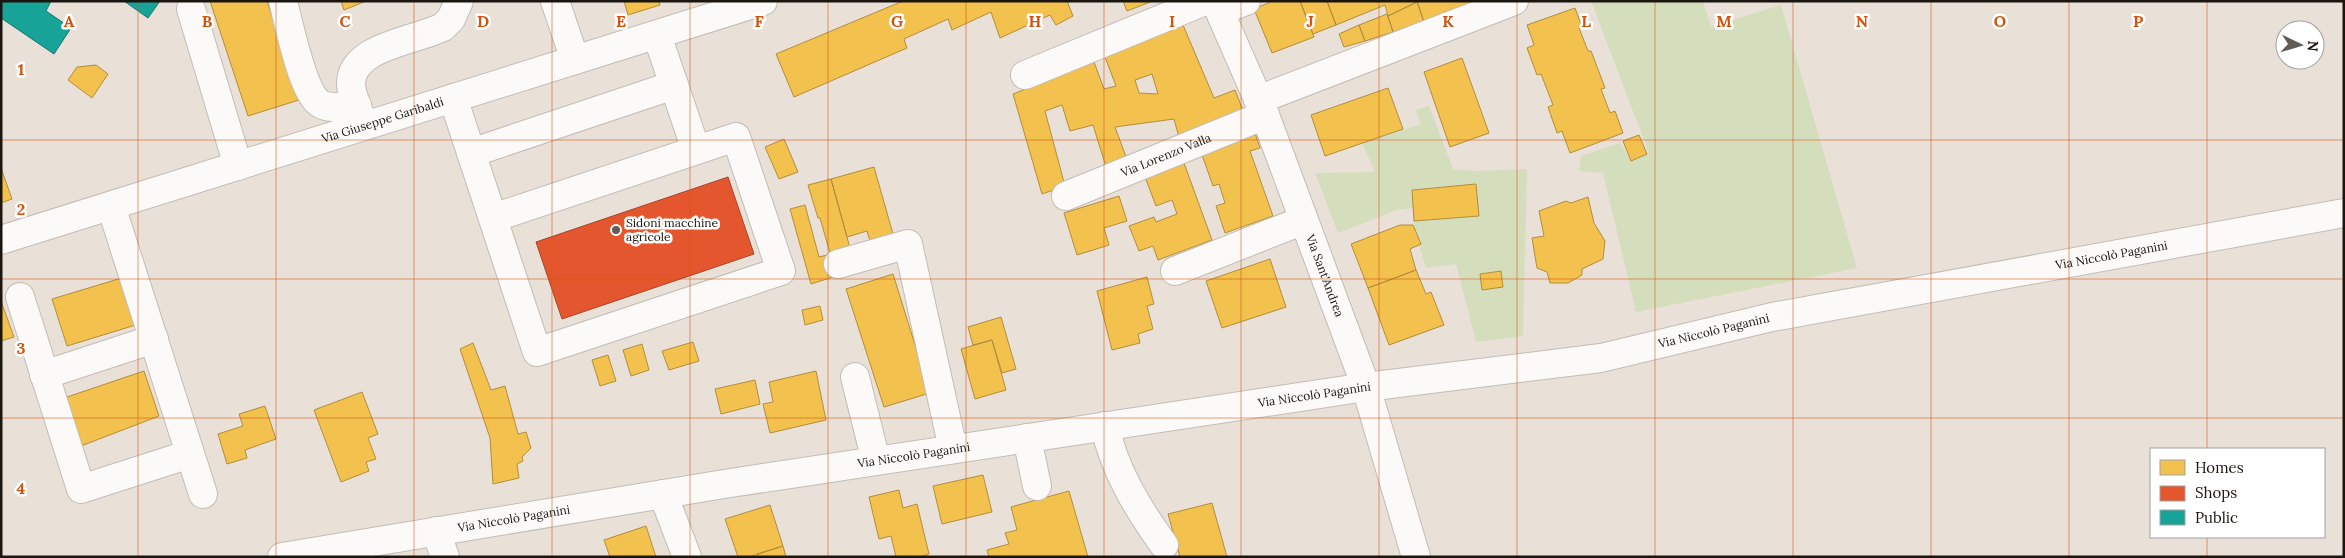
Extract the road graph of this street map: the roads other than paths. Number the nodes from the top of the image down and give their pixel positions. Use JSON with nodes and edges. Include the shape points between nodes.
{"nodes":[{"id":1,"x":283,"y":1,"type":"edge"},
{"id":2,"x":459,"y":1,"type":"edge"},
{"id":3,"x":555,"y":1,"type":"edge"},
{"id":4,"x":763,"y":1,"type":"edge"},
{"id":5,"x":1246,"y":1,"type":"edge"},
{"id":6,"x":1514,"y":1,"type":"edge"},
{"id":7,"x":1213,"y":5,"type":"edge"},
{"id":8,"x":190,"y":9,"type":"dead end"},
{"id":9,"x":657,"y":35,"type":"junction"},
{"id":10,"x":575,"y":60,"type":"junction"},
{"id":11,"x":1025,"y":75,"type":"dead end"},
{"id":12,"x":674,"y":85,"type":"junction"},
{"id":13,"x":453,"y":98,"type":"junction"},
{"id":14,"x":1262,"y":108,"type":"junction"},
{"id":15,"x":360,"y":115,"type":"junction"},
{"id":16,"x":696,"y":150,"type":"junction"},
{"id":17,"x":471,"y":153,"type":"junction"},
{"id":18,"x":238,"y":166,"type":"junction"},
{"id":19,"x":1066,"y":196,"type":"dead end"},
{"id":20,"x":111,"y":206,"type":"junction"},
{"id":21,"x":2344,"y":213,"type":"edge"},
{"id":22,"x":493,"y":218,"type":"junction"},
{"id":23,"x":1304,"y":220,"type":"junction"},
{"id":24,"x":1,"y":240,"type":"edge"},
{"id":25,"x":838,"y":264,"type":"dead end"},
{"id":26,"x":1175,"y":271,"type":"dead end"},
{"id":27,"x":20,"y":297,"type":"dead end"},
{"id":28,"x":154,"y":340,"type":"junction"},
{"id":29,"x":44,"y":374,"type":"junction"},
{"id":30,"x":855,"y":377,"type":"dead end"},
{"id":31,"x":1366,"y":386,"type":"junction"},
{"id":32,"x":1105,"y":426,"type":"junction"},
{"id":33,"x":1027,"y":438,"type":"junction"},
{"id":34,"x":953,"y":449,"type":"junction"},
{"id":35,"x":190,"y":454,"type":"junction"},
{"id":36,"x":876,"y":461,"type":"junction"},
{"id":37,"x":1037,"y":486,"type":"dead end"},
{"id":38,"x":203,"y":494,"type":"dead end"},
{"id":39,"x":663,"y":494,"type":"junction"},
{"id":40,"x":436,"y":531,"type":"junction"},
{"id":41,"x":1164,"y":545,"type":"dead end"},
{"id":42,"x":313,"y":554,"type":"edge"},
{"id":43,"x":284,"y":557,"type":"edge"},
{"id":44,"x":445,"y":557,"type":"edge"},
{"id":45,"x":687,"y":557,"type":"edge"},
{"id":46,"x":1416,"y":557,"type":"edge"}],
"edges":[{"from":1,"to":15,"type":"street","via":[[313,97],[320,104]]},
{"from":2,"to":15,"type":"street","via":[[451,19],[443,27],[372,52],[359,63],[354,69],[351,84]]},
{"from":3,"to":10,"type":"street"},
{"from":4,"to":9,"type":"street","name":"Via Giuseppe Garibaldi"},
{"from":5,"to":7,"type":"street"},
{"from":6,"to":14,"type":"street","name":"Via Lorenzo Valla"},
{"from":7,"to":11,"type":"street"},
{"from":7,"to":14,"type":"street","name":"Via Sant'Andrea"},
{"from":8,"to":18,"type":"street"},
{"from":9,"to":10,"type":"street","name":"Via Giuseppe Garibaldi"},
{"from":9,"to":12,"type":"street"},
{"from":10,"to":13,"type":"street","name":"Via Giuseppe Garibaldi"},
{"from":12,"to":16,"type":"street"},
{"from":12,"to":17,"type":"street"},
{"from":13,"to":15,"type":"street","name":"Via Giuseppe Garibaldi"},
{"from":13,"to":17,"type":"street"},
{"from":14,"to":19,"type":"street","name":"Via Lorenzo Valla"},
{"from":14,"to":23,"type":"street","name":"Via Sant'Andrea"},
{"from":15,"to":18,"type":"street","name":"Via Giuseppe Garibaldi"},
{"from":16,"to":22,"type":"street"},
{"from":16,"to":22,"type":"street","via":[[736,137],[781,271],[537,352]]},
{"from":17,"to":22,"type":"street"},
{"from":18,"to":20,"type":"street","name":"Via Giuseppe Garibaldi"},
{"from":20,"to":24,"type":"street","name":"Via Giuseppe Garibaldi"},
{"from":20,"to":28,"type":"street"},
{"from":21,"to":31,"type":"street","name":"Via Niccolò Paganini","via":[[1772,317],[1601,358]]},
{"from":23,"to":26,"type":"street"},
{"from":23,"to":31,"type":"street","name":"Via Sant'Andrea"},
{"from":25,"to":34,"type":"street","via":[[908,244]]},
{"from":27,"to":29,"type":"street"},
{"from":28,"to":29,"type":"street"},
{"from":28,"to":35,"type":"street"},
{"from":29,"to":35,"type":"street","via":[[81,489]]},
{"from":30,"to":36,"type":"street"},
{"from":31,"to":32,"type":"street","name":"Via Niccolò Paganini"},
{"from":31,"to":46,"type":"street","name":"Via Sant'Andrea"},
{"from":32,"to":33,"type":"street","name":"Via Niccolò Paganini"},
{"from":32,"to":41,"type":"street","via":[[1110,448],[1128,488]]},
{"from":33,"to":34,"type":"street","name":"Via Niccolò Paganini"},
{"from":33,"to":37,"type":"street"},
{"from":34,"to":36,"type":"street","name":"Via Niccolò Paganini"},
{"from":35,"to":38,"type":"street"},
{"from":36,"to":39,"type":"street","name":"Via Niccolò Paganini"},
{"from":39,"to":40,"type":"street","name":"Via Niccolò Paganini"},
{"from":39,"to":45,"type":"street"},
{"from":40,"to":42,"type":"street","name":"Via Niccolò Paganini"},
{"from":40,"to":44,"type":"street"},
{"from":42,"to":43,"type":"street","name":"Via Niccolò Paganini"}]}
